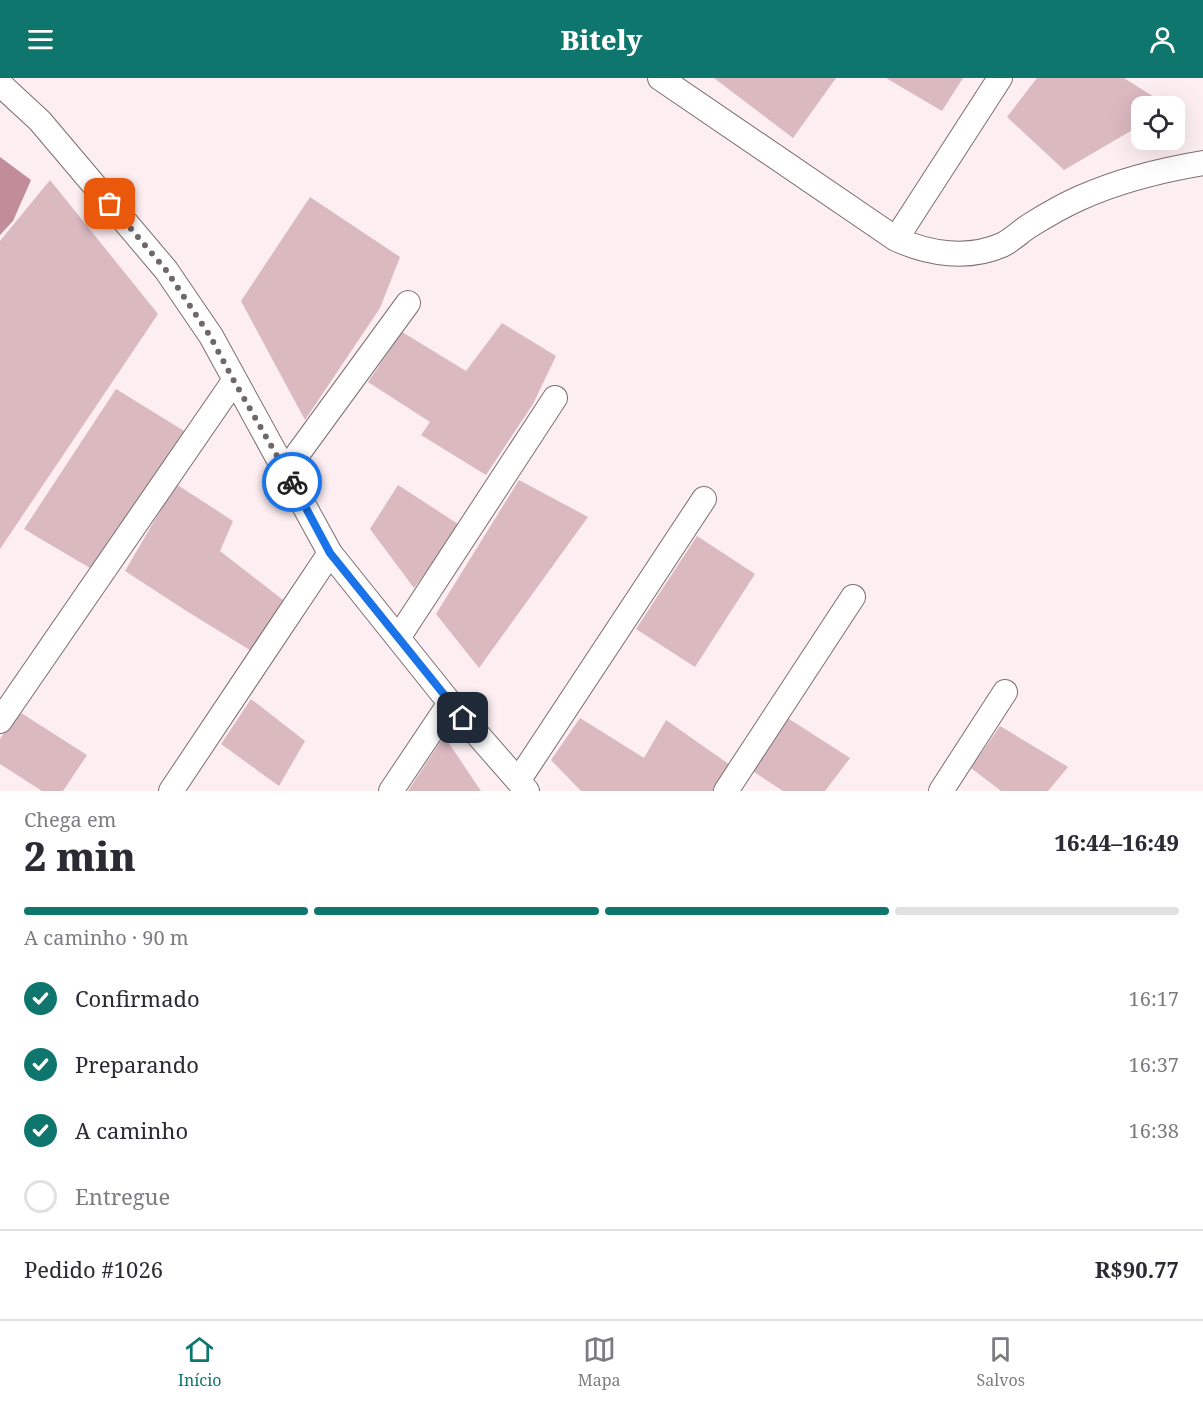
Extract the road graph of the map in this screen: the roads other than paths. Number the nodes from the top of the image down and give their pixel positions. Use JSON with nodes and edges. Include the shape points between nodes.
{"nodes":[{"id":1,"x":1000,"y":78,"type":"edge"},
{"id":2,"x":670,"y":81,"type":"edge"},
{"id":3,"x":0,"y":84,"type":"edge"},
{"id":4,"x":1203,"y":163,"type":"edge"},
{"id":5,"x":896,"y":239,"type":"junction"},
{"id":6,"x":408,"y":303,"type":"dead end"},
{"id":7,"x":234,"y":381,"type":"junction"},
{"id":8,"x":555,"y":398,"type":"dead end"},
{"id":9,"x":286,"y":470,"type":"junction"},
{"id":10,"x":704,"y":499,"type":"dead end"},
{"id":11,"x":330,"y":553,"type":"junction"},
{"id":12,"x":853,"y":597,"type":"dead end"},
{"id":13,"x":398,"y":638,"type":"junction"},
{"id":14,"x":1005,"y":692,"type":"dead end"},
{"id":15,"x":450,"y":703,"type":"junction"},
{"id":16,"x":0,"y":721,"type":"edge"},
{"id":17,"x":523,"y":786,"type":"edge"},
{"id":18,"x":171,"y":791,"type":"edge"},
{"id":19,"x":391,"y":791,"type":"edge"},
{"id":20,"x":726,"y":791,"type":"edge"},
{"id":21,"x":941,"y":791,"type":"edge"}],
"edges":[{"from":1,"to":5,"type":"street"},
{"from":2,"to":5,"type":"street"},
{"from":3,"to":7,"type":"street","via":[[40,121],[166,270],[210,336]]},
{"from":4,"to":5,"type":"street","via":[[1108,186],[1053,211],[1003,244],[985,250],[947,254]]},
{"from":6,"to":9,"type":"street"},
{"from":7,"to":9,"type":"street"},
{"from":7,"to":16,"type":"street"},
{"from":8,"to":13,"type":"street"},
{"from":9,"to":11,"type":"street"},
{"from":10,"to":17,"type":"street"},
{"from":11,"to":13,"type":"street"},
{"from":11,"to":18,"type":"street"},
{"from":12,"to":20,"type":"street"},
{"from":13,"to":15,"type":"street"},
{"from":14,"to":21,"type":"street"},
{"from":15,"to":17,"type":"street"},
{"from":15,"to":19,"type":"street"}]}
